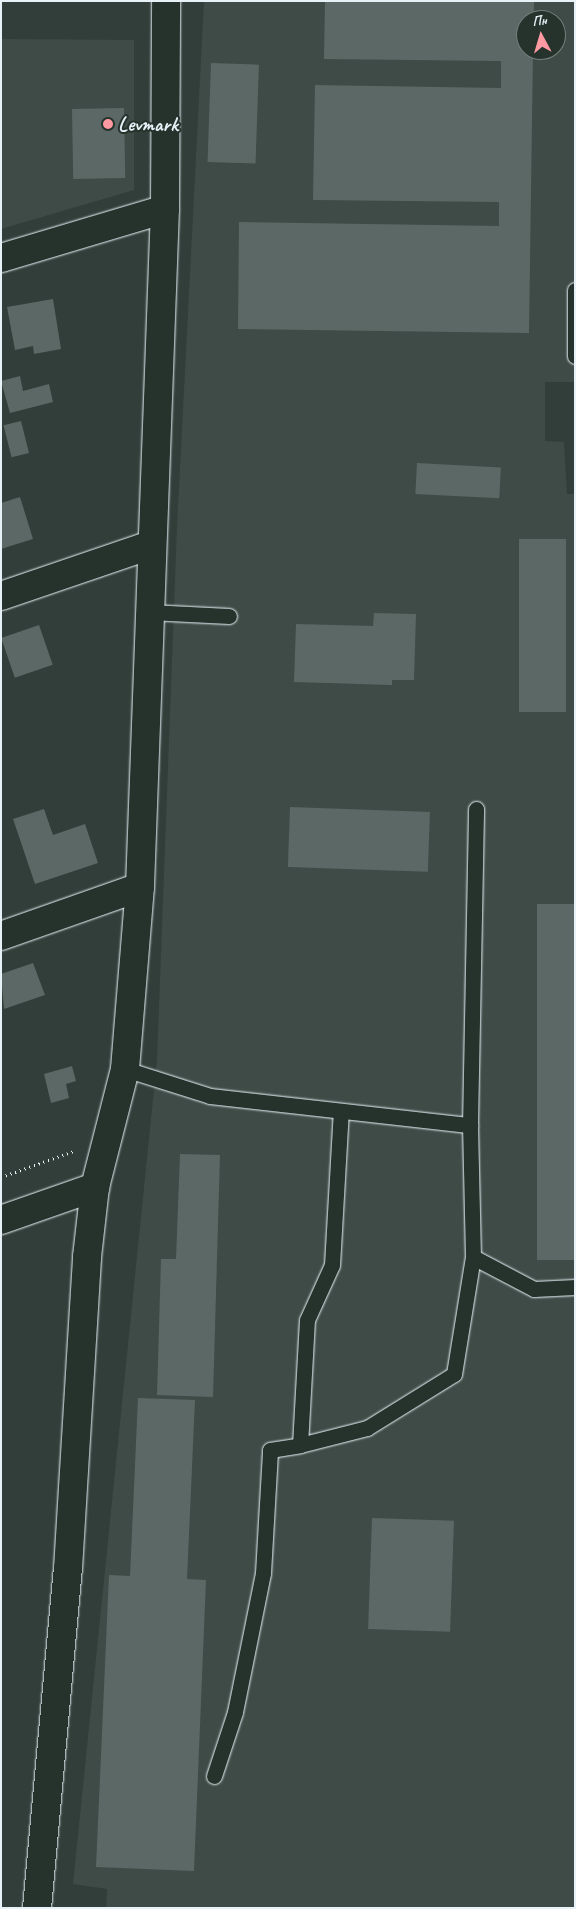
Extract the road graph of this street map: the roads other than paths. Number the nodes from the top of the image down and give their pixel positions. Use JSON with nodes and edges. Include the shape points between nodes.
{"nodes":[{"id":1,"x":166,"y":1,"type":"edge"},
{"id":2,"x":165,"y":209,"type":"junction"},
{"id":3,"x":1,"y":258,"type":"edge"},
{"id":4,"x":575,"y":290,"type":"edge"},
{"id":5,"x":575,"y":356,"type":"edge"},
{"id":6,"x":152,"y":545,"type":"junction"},
{"id":7,"x":1,"y":596,"type":"edge"},
{"id":8,"x":149,"y":612,"type":"junction"},
{"id":9,"x":229,"y":616,"type":"dead end"},
{"id":10,"x":476,"y":809,"type":"dead end"},
{"id":11,"x":140,"y":888,"type":"junction"},
{"id":12,"x":1,"y":936,"type":"edge"},
{"id":13,"x":125,"y":1069,"type":"junction"},
{"id":14,"x":341,"y":1111,"type":"junction"},
{"id":15,"x":470,"y":1125,"type":"junction"},
{"id":16,"x":95,"y":1187,"type":"junction"},
{"id":17,"x":1,"y":1220,"type":"edge"},
{"id":18,"x":473,"y":1258,"type":"junction"},
{"id":19,"x":575,"y":1287,"type":"edge"},
{"id":20,"x":300,"y":1445,"type":"junction"},
{"id":21,"x":214,"y":1776,"type":"dead end"},
{"id":22,"x":37,"y":1908,"type":"edge"}],
"edges":[{"from":1,"to":2,"type":"street"},
{"from":2,"to":3,"type":"street"},
{"from":2,"to":6,"type":"street"},
{"from":4,"to":5,"type":"lane"},
{"from":6,"to":7,"type":"street"},
{"from":6,"to":8,"type":"street"},
{"from":8,"to":9,"type":"lane"},
{"from":8,"to":11,"type":"street"},
{"from":10,"to":15,"type":"lane"},
{"from":11,"to":12,"type":"street"},
{"from":11,"to":13,"type":"street"},
{"from":13,"to":14,"type":"lane","via":[[210,1096]]},
{"from":13,"to":16,"type":"street"},
{"from":14,"to":15,"type":"lane"},
{"from":14,"to":20,"type":"lane","via":[[332,1265],[307,1320]]},
{"from":15,"to":18,"type":"lane"},
{"from":16,"to":17,"type":"street"},
{"from":16,"to":22,"type":"street","via":[[87,1257],[68,1569]]},
{"from":18,"to":19,"type":"lane","via":[[534,1289]]},
{"from":18,"to":20,"type":"lane","via":[[454,1374],[367,1428]]},
{"from":20,"to":21,"type":"lane","via":[[270,1450],[263,1573],[235,1712]]}]}
